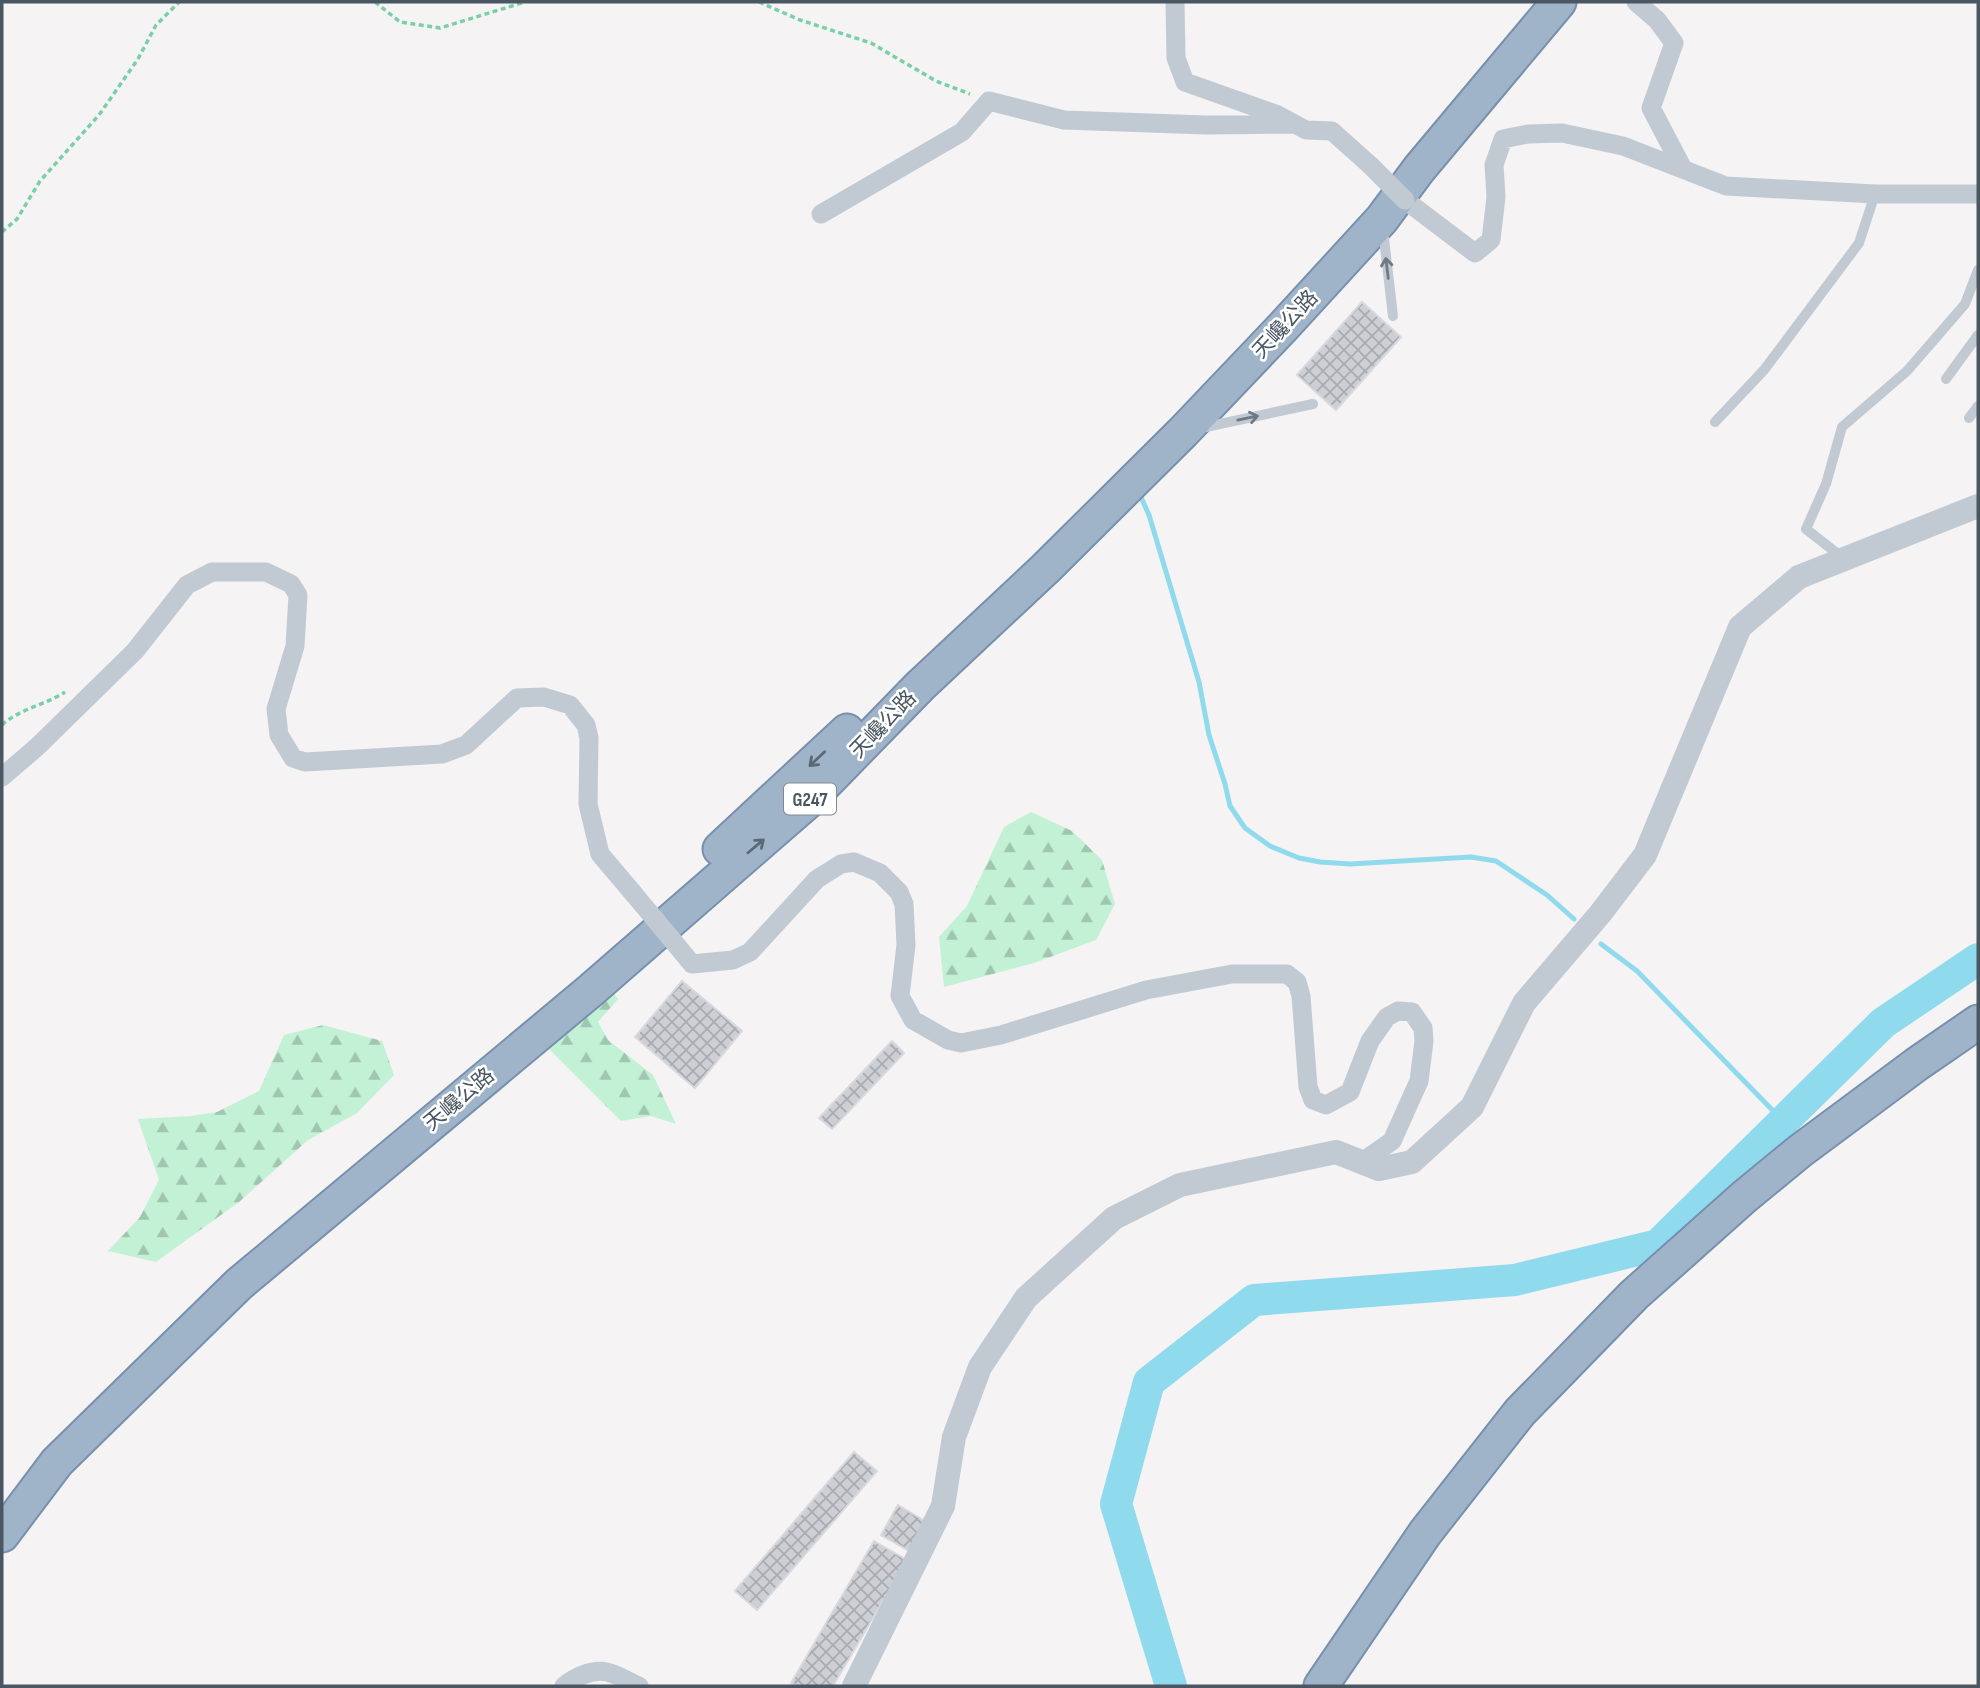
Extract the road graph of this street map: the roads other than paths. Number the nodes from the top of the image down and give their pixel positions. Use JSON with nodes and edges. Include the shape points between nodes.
{"nodes":[{"id":1,"x":1175,"y":2,"type":"edge"},
{"id":2,"x":1539,"y":2,"type":"edge"},
{"id":3,"x":1559,"y":2,"type":"edge"},
{"id":4,"x":1636,"y":2,"type":"edge"},
{"id":5,"x":1294,"y":124,"type":"junction"},
{"id":6,"x":1683,"y":169,"type":"junction"},
{"id":7,"x":1875,"y":194,"type":"junction"},
{"id":8,"x":1978,"y":194,"type":"edge"},
{"id":9,"x":1394,"y":209,"type":"junction"},
{"id":10,"x":821,"y":214,"type":"dead end"},
{"id":11,"x":1978,"y":270,"type":"edge"},
{"id":12,"x":1393,"y":316,"type":"dead end"},
{"id":13,"x":1978,"y":335,"type":"edge"},
{"id":14,"x":1946,"y":379,"type":"dead end"},
{"id":15,"x":1313,"y":404,"type":"dead end"},
{"id":16,"x":1978,"y":406,"type":"edge"},
{"id":17,"x":1969,"y":418,"type":"dead end"},
{"id":18,"x":1715,"y":422,"type":"dead end"},
{"id":19,"x":1183,"y":432,"type":"junction"},
{"id":20,"x":1978,"y":506,"type":"edge"},
{"id":21,"x":1844,"y":559,"type":"junction"},
{"id":22,"x":2,"y":777,"type":"edge"},
{"id":23,"x":1978,"y":1023,"type":"edge"},
{"id":24,"x":1978,"y":1041,"type":"edge"},
{"id":25,"x":1362,"y":1162,"type":"junction"},
{"id":26,"x":2,"y":1501,"type":"edge"},
{"id":27,"x":2,"y":1535,"type":"edge"},
{"id":28,"x":564,"y":1686,"type":"edge"},
{"id":29,"x":639,"y":1686,"type":"edge"},
{"id":30,"x":854,"y":1686,"type":"edge"},
{"id":31,"x":1321,"y":1686,"type":"edge"},
{"id":32,"x":1341,"y":1686,"type":"edge"}],
"edges":[{"from":1,"to":5,"type":"street","via":[[1176,58],[1185,82]]},
{"from":2,"to":26,"type":"highway","name":"天巉公路","number":"G247","one_way":true,"via":[[1405,169],[1270,326],[1044,549],[696,871],[226,1269],[42,1449]]},
{"from":3,"to":9,"type":"highway","name":"天巉公路","number":"G247","via":[[1419,169]]},
{"from":4,"to":6,"type":"street","via":[[1674,43],[1651,108]]},
{"from":5,"to":9,"type":"street","bridge":true,"via":[[1306,130],[1332,131],[1371,166]]},
{"from":5,"to":10,"type":"street","via":[[1063,120],[989,101],[962,132]]},
{"from":6,"to":7,"type":"street","via":[[1726,186]]},
{"from":6,"to":9,"type":"street","via":[[1623,146],[1562,133],[1528,134],[1503,139],[1494,165],[1491,240],[1475,253]]},
{"from":7,"to":8,"type":"street"},
{"from":7,"to":18,"type":"lane","via":[[1859,243],[1764,370]]},
{"from":12,"to":9,"type":"lane","one_way":true},
{"from":9,"to":19,"type":"highway","name":"天巉公路","number":"G247"},
{"from":11,"to":21,"type":"lane","via":[[1965,304],[1907,371],[1842,427],[1826,484],[1806,529]]},
{"from":13,"to":14,"type":"lane"},
{"from":19,"to":15,"type":"lane","one_way":true},
{"from":16,"to":17,"type":"lane"},
{"from":27,"to":19,"type":"highway","name":"天巉公路","number":"G247","one_way":true,"via":[[57,1462],[239,1284],[590,991],[806,803]]},
{"from":20,"to":21,"type":"street"},
{"from":21,"to":25,"type":"street","via":[[1799,577],[1740,627],[1645,855],[1524,1003],[1472,1107],[1412,1162],[1379,1169]]},
{"from":22,"to":25,"type":"street","bridge":true,"via":[[135,651],[187,584],[212,572],[265,572],[291,584],[298,595],[295,646],[276,709],[279,735],[293,758],[442,754],[466,745],[517,698],[544,697],[570,705],[586,725],[589,738],[588,804],[600,854],[692,964],[733,960],[750,952],[817,878],[854,862],[880,873],[899,892],[906,945],[900,996],[913,1020],[948,1040],[961,1043],[1001,1035],[1146,990],[1232,974],[1287,974],[1297,982],[1301,996],[1308,1087],[1313,1100],[1326,1105],[1350,1092],[1370,1041],[1387,1017],[1398,1011],[1412,1012],[1423,1028],[1419,1081],[1392,1141]]},
{"from":23,"to":31,"type":"highway","via":[[1800,1151],[1625,1305],[1520,1412],[1424,1532]]},
{"from":24,"to":32,"type":"highway","via":[[1810,1163],[1645,1307],[1532,1423],[1437,1542]]},
{"from":25,"to":30,"type":"street","via":[[1336,1152],[1180,1185],[1114,1218],[1026,1298],[980,1367],[954,1437],[943,1506]]},
{"from":28,"to":29,"type":"street","via":[[588,1673],[606,1672]]}]}
